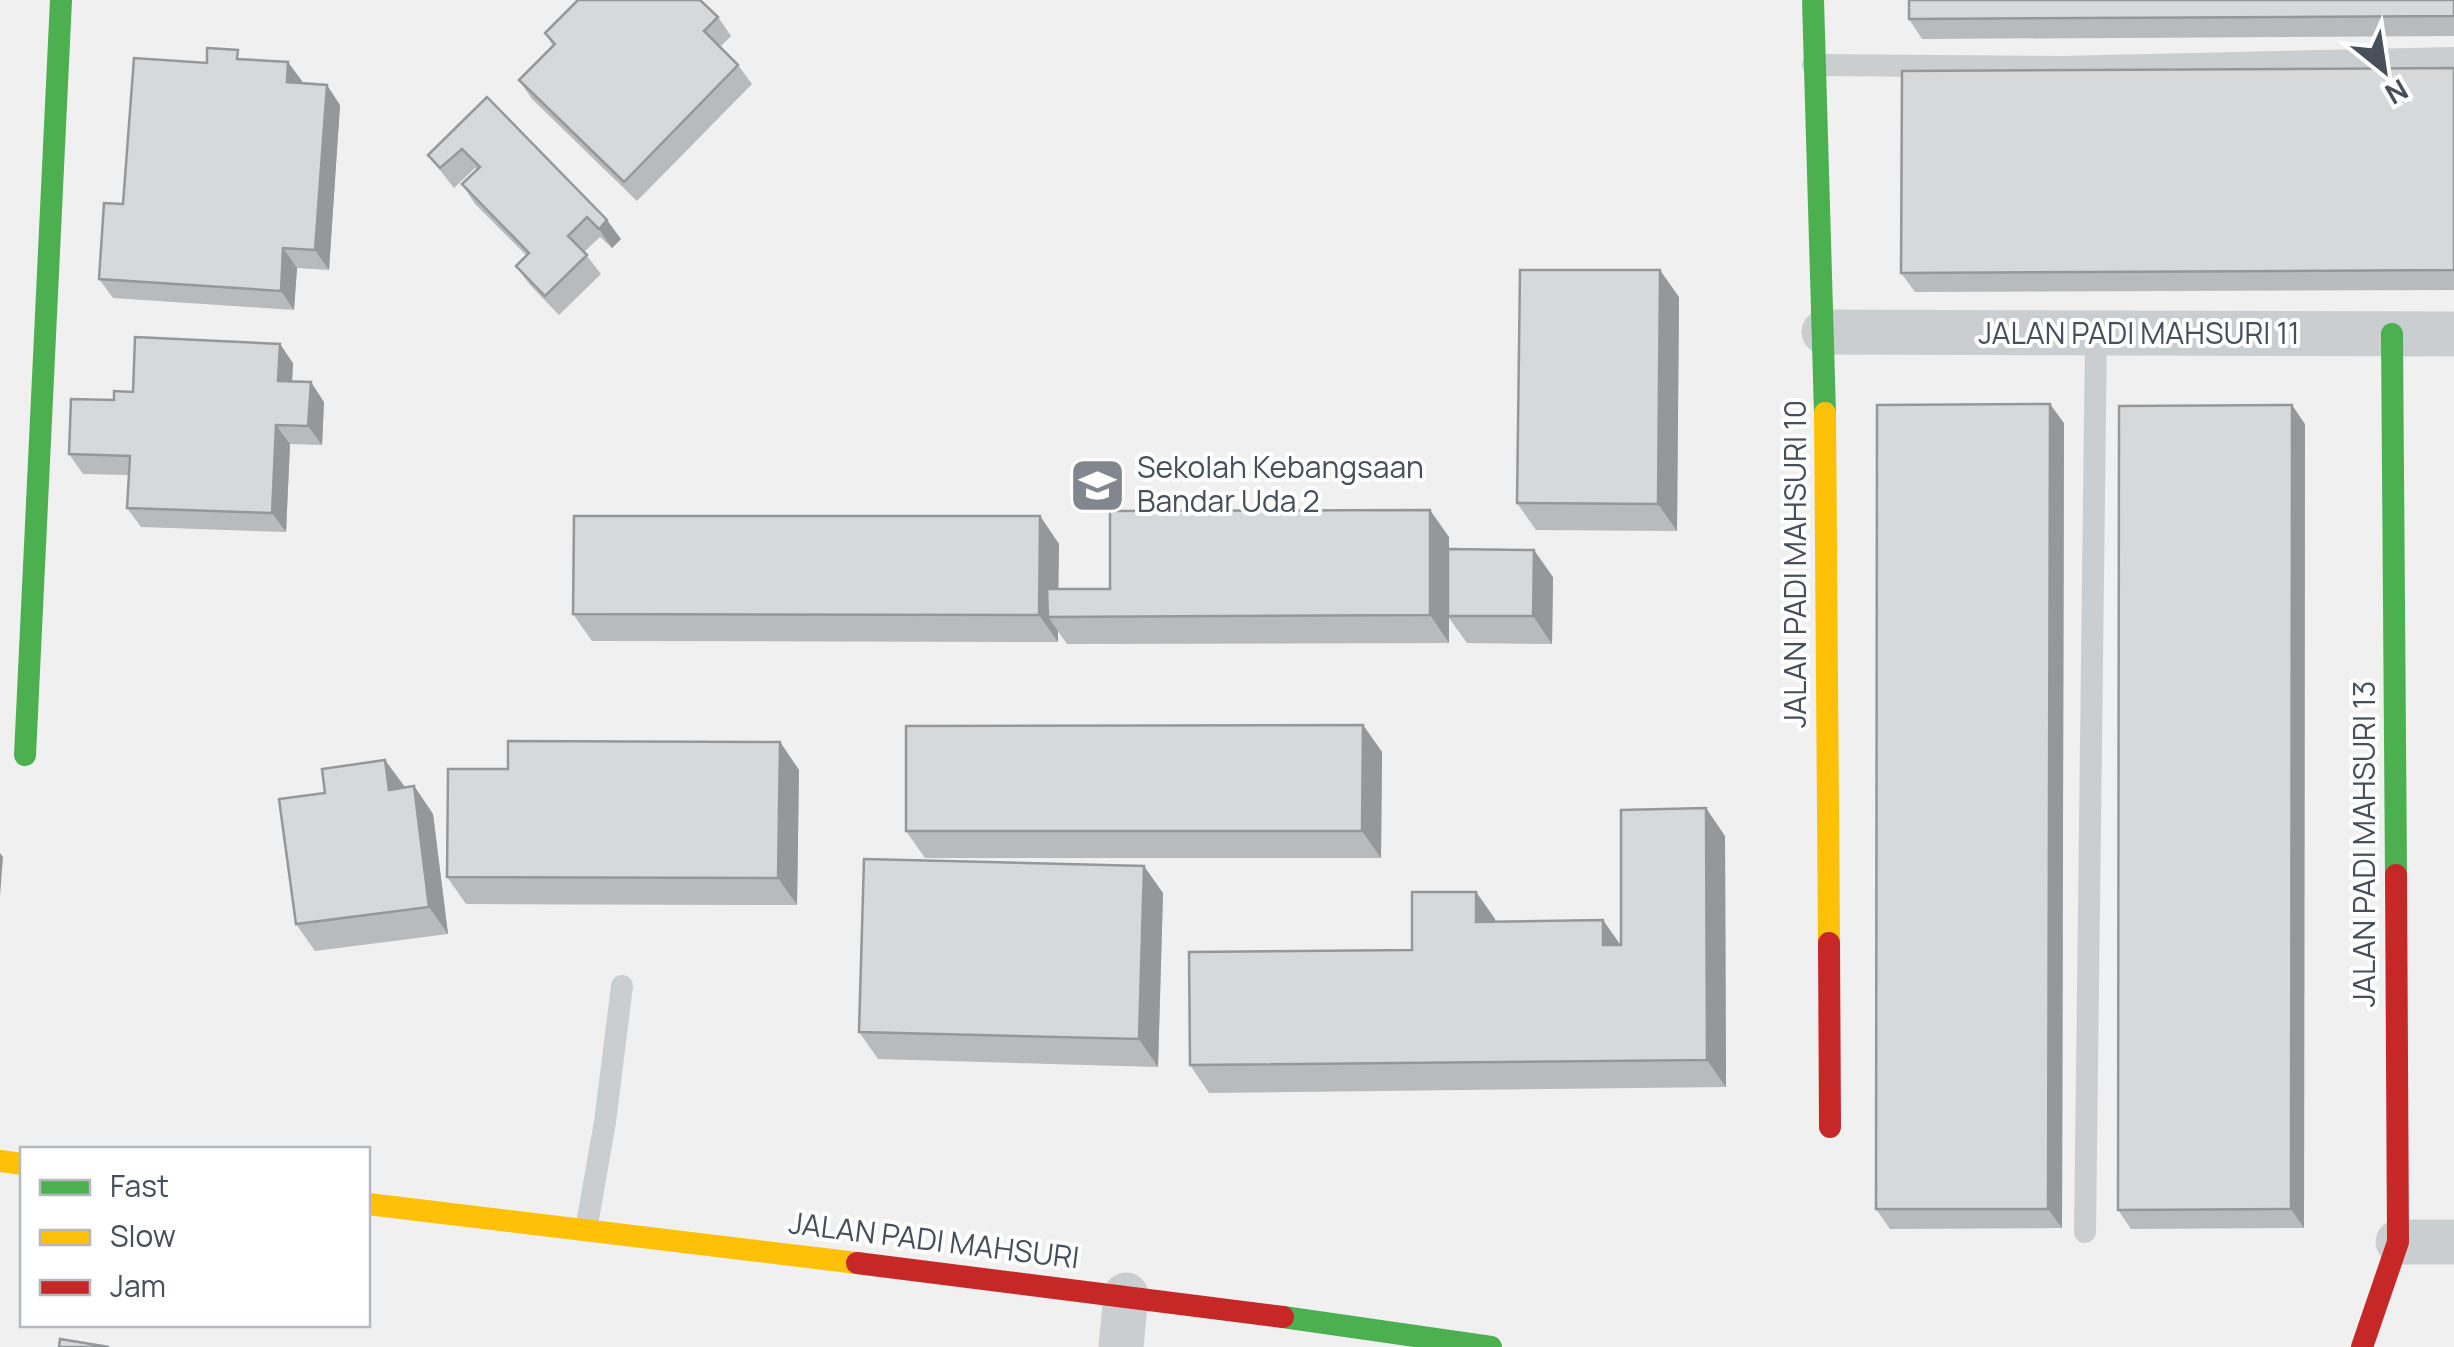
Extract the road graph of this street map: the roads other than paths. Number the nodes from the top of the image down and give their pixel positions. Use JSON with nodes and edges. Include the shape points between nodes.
{"nodes":[{"id":1,"x":61,"y":0,"type":"edge"},
{"id":2,"x":1814,"y":0,"type":"edge"},
{"id":3,"x":2454,"y":58,"type":"edge"},
{"id":4,"x":1813,"y":65,"type":"junction"},
{"id":5,"x":1824,"y":332,"type":"junction"},
{"id":6,"x":2392,"y":334,"type":"junction"},
{"id":7,"x":2454,"y":334,"type":"edge"},
{"id":8,"x":2096,"y":335,"type":"junction"},
{"id":9,"x":25,"y":755,"type":"dead end"},
{"id":10,"x":622,"y":986,"type":"dead end"},
{"id":11,"x":1830,"y":1128,"type":"dead end"},
{"id":12,"x":370,"y":1204,"type":"edge"},
{"id":13,"x":586,"y":1230,"type":"junction"},
{"id":14,"x":2085,"y":1232,"type":"dead end"},
{"id":15,"x":2398,"y":1242,"type":"junction"},
{"id":16,"x":2454,"y":1242,"type":"edge"},
{"id":17,"x":1126,"y":1294,"type":"junction"},
{"id":18,"x":1121,"y":1347,"type":"edge"},
{"id":19,"x":1491,"y":1347,"type":"edge"},
{"id":20,"x":2362,"y":1347,"type":"edge"}],
"edges":[{"from":1,"to":9,"type":"street"},
{"from":2,"to":4,"type":"street","name":"JALAN PADI MAHSURI 10"},
{"from":3,"to":4,"type":"lane","via":[[2060,68]]},
{"from":4,"to":5,"type":"street","name":"JALAN PADI MAHSURI 10"},
{"from":5,"to":8,"type":"street","name":"JALAN PADI MAHSURI 11"},
{"from":5,"to":11,"type":"street","name":"JALAN PADI MAHSURI 10"},
{"from":6,"to":7,"type":"street","name":"JALAN PADI MAHSURI 11"},
{"from":6,"to":8,"type":"street","name":"JALAN PADI MAHSURI 11"},
{"from":6,"to":15,"type":"street","name":"JALAN PADI MAHSURI 13"},
{"from":8,"to":14,"type":"lane"},
{"from":10,"to":13,"type":"lane"},
{"from":12,"to":13,"type":"street","name":"JALAN PADI MAHSURI"},
{"from":13,"to":17,"type":"street","name":"JALAN PADI MAHSURI"},
{"from":15,"to":16,"type":"street"},
{"from":15,"to":20,"type":"street","name":"JALAN PADI MAHSURI 13"},
{"from":17,"to":18,"type":"street"},
{"from":17,"to":19,"type":"street","name":"JALAN PADI MAHSURI"}]}
